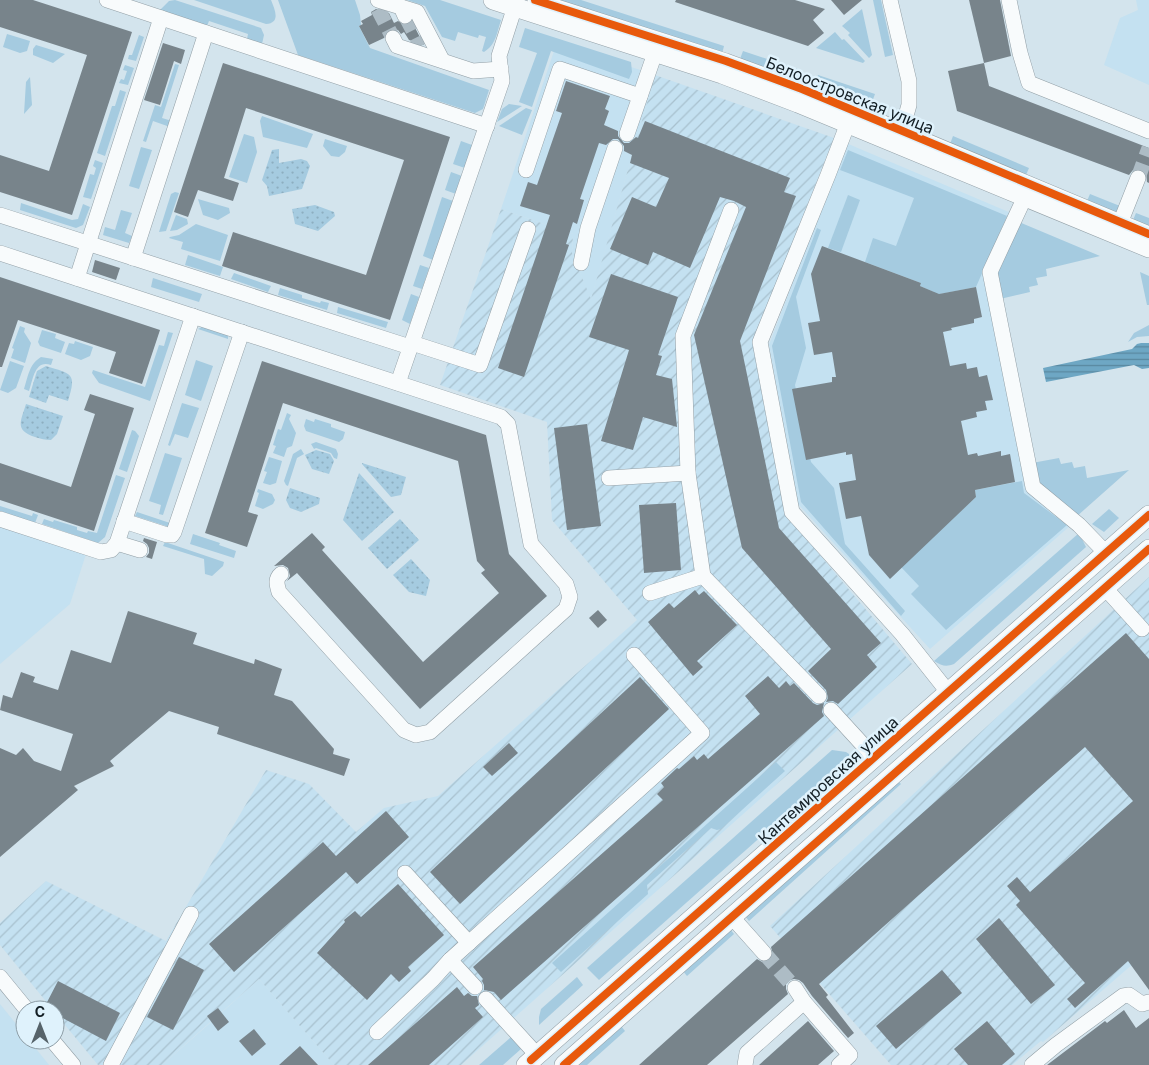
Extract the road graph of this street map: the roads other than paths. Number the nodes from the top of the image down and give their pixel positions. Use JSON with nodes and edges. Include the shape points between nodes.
{"nodes":[{"id":1,"x":107,"y":0,"type":"edge"},
{"id":2,"x":493,"y":0,"type":"edge"},
{"id":3,"x":534,"y":0,"type":"edge"},
{"id":4,"x":890,"y":0,"type":"edge"},
{"id":5,"x":1009,"y":0,"type":"edge"},
{"id":6,"x":376,"y":3,"type":"edge"},
{"id":7,"x":516,"y":4,"type":"edge"},
{"id":8,"x":161,"y":18,"type":"junction"},
{"id":9,"x":206,"y":33,"type":"junction"},
{"id":10,"x":393,"y":38,"type":"tunnel mouth"},
{"id":11,"x":655,"y":53,"type":"junction"},
{"id":12,"x":442,"y":60,"type":"junction"},
{"id":13,"x":500,"y":69,"type":"junction"},
{"id":14,"x":640,"y":96,"type":"junction"},
{"id":15,"x":848,"y":123,"type":"junction"},
{"id":16,"x":487,"y":126,"type":"junction"},
{"id":17,"x":1149,"y":131,"type":"edge"},
{"id":18,"x":627,"y":134,"type":"dead end"},
{"id":19,"x":900,"y":138,"type":"junction"},
{"id":20,"x":615,"y":148,"type":"dead end"},
{"id":21,"x":526,"y":170,"type":"dead end"},
{"id":22,"x":1138,"y":178,"type":"tunnel mouth"},
{"id":23,"x":1027,"y":191,"type":"junction"},
{"id":24,"x":731,"y":210,"type":"dead end"},
{"id":25,"x":0,"y":215,"type":"edge"},
{"id":26,"x":528,"y":229,"type":"dead end"},
{"id":27,"x":1118,"y":229,"type":"junction"},
{"id":28,"x":1149,"y":234,"type":"edge"},
{"id":29,"x":88,"y":243,"type":"junction"},
{"id":30,"x":1149,"y":248,"type":"edge"},
{"id":31,"x":0,"y":253,"type":"edge"},
{"id":32,"x":133,"y":258,"type":"junction"},
{"id":33,"x":581,"y":263,"type":"dead end"},
{"id":34,"x":77,"y":278,"type":"junction"},
{"id":35,"x":193,"y":316,"type":"junction"},
{"id":36,"x":242,"y":332,"type":"junction"},
{"id":37,"x":411,"y":345,"type":"junction"},
{"id":38,"x":398,"y":383,"type":"junction"},
{"id":39,"x":688,"y":473,"type":"junction"},
{"id":40,"x":609,"y":478,"type":"dead end"},
{"id":41,"x":1149,"y":515,"type":"edge"},
{"id":42,"x":0,"y":519,"type":"edge"},
{"id":43,"x":124,"y":521,"type":"junction"},
{"id":44,"x":117,"y":543,"type":"junction"},
{"id":45,"x":1149,"y":549,"type":"edge"},
{"id":46,"x":140,"y":550,"type":"dead end"},
{"id":47,"x":1106,"y":553,"type":"junction"},
{"id":48,"x":281,"y":574,"type":"dead end"},
{"id":49,"x":703,"y":576,"type":"junction"},
{"id":50,"x":1105,"y":588,"type":"junction"},
{"id":51,"x":650,"y":594,"type":"dead end"},
{"id":52,"x":1147,"y":633,"type":"edge"},
{"id":53,"x":634,"y":655,"type":"dead end"},
{"id":54,"x":948,"y":692,"type":"junction"},
{"id":55,"x":819,"y":696,"type":"dead end"},
{"id":56,"x":832,"y":710,"type":"dead end"},
{"id":57,"x":874,"y":757,"type":"junction"},
{"id":58,"x":405,"y":873,"type":"dead end"},
{"id":59,"x":191,"y":914,"type":"dead end"},
{"id":60,"x":732,"y":916,"type":"junction"},
{"id":61,"x":469,"y":943,"type":"junction"},
{"id":62,"x":764,"y":953,"type":"tunnel mouth"},
{"id":63,"x":450,"y":960,"type":"junction"},
{"id":64,"x":0,"y":977,"type":"edge"},
{"id":65,"x":475,"y":987,"type":"dead end"},
{"id":66,"x":795,"y":988,"type":"tunnel mouth"},
{"id":67,"x":486,"y":999,"type":"dead end"},
{"id":68,"x":19,"y":1000,"type":"edge"},
{"id":69,"x":804,"y":1002,"type":"junction"},
{"id":70,"x":1149,"y":1002,"type":"edge"},
{"id":71,"x":377,"y":1032,"type":"dead end"},
{"id":72,"x":60,"y":1050,"type":"edge"},
{"id":73,"x":532,"y":1060,"type":"edge"},
{"id":74,"x":73,"y":1065,"type":"edge"},
{"id":75,"x":111,"y":1065,"type":"edge"},
{"id":76,"x":564,"y":1065,"type":"edge"},
{"id":77,"x":745,"y":1065,"type":"edge"},
{"id":78,"x":839,"y":1065,"type":"edge"},
{"id":79,"x":1032,"y":1065,"type":"edge"}],
"edges":[{"from":1,"to":8,"type":"street"},
{"from":2,"to":7,"type":"main road","name":"Белоостровская улица"},
{"from":3,"to":19,"type":"street","name":"Белоостровская улица","via":[[726,61],[802,89]]},
{"from":4,"to":19,"type":"street","via":[[909,81],[909,105]]},
{"from":5,"to":17,"type":"street","via":[[1029,83]]},
{"from":6,"to":12,"type":"street","via":[[403,12],[417,12]]},
{"from":7,"to":11,"type":"main road","name":"Белоостровская улица"},
{"from":7,"to":13,"type":"street","via":[[499,56]]},
{"from":8,"to":9,"type":"street"},
{"from":8,"to":29,"type":"street"},
{"from":9,"to":16,"type":"street"},
{"from":9,"to":32,"type":"street"},
{"from":10,"to":12,"type":"street","via":[[397,46],[424,51]]},
{"from":11,"to":14,"type":"street"},
{"from":11,"to":15,"type":"main road","name":"Белоостровская улица","via":[[722,74]]},
{"from":12,"to":13,"type":"street","via":[[474,71]]},
{"from":13,"to":16,"type":"street","via":[[502,81]]},
{"from":14,"to":18,"type":"street"},
{"from":14,"to":21,"type":"street","via":[[560,69]]},
{"from":15,"to":19,"type":"main road","name":"Белоостровская улица"},
{"from":15,"to":54,"type":"street","via":[[760,342],[792,512],[902,634]]},
{"from":16,"to":37,"type":"street"},
{"from":19,"to":23,"type":"main road","name":"Белоостровская улица"},
{"from":20,"to":33,"type":"street","via":[[588,228]]},
{"from":22,"to":27,"type":"street"},
{"from":23,"to":27,"type":"main road","name":"Белоостровская улица"},
{"from":23,"to":47,"type":"street","via":[[990,272],[1033,487],[1079,525]]},
{"from":24,"to":39,"type":"street","via":[[683,336]]},
{"from":25,"to":29,"type":"street"},
{"from":26,"to":37,"type":"street","via":[[480,365]]},
{"from":27,"to":28,"type":"street","name":"Белоостровская улица"},
{"from":27,"to":30,"type":"main road","name":"Белоостровская улица"},
{"from":29,"to":32,"type":"street"},
{"from":29,"to":34,"type":"street"},
{"from":31,"to":34,"type":"street"},
{"from":32,"to":37,"type":"street"},
{"from":34,"to":35,"type":"street"},
{"from":35,"to":36,"type":"street"},
{"from":35,"to":43,"type":"street"},
{"from":36,"to":38,"type":"street"},
{"from":36,"to":43,"type":"street","via":[[174,532],[167,535]]},
{"from":37,"to":38,"type":"street"},
{"from":38,"to":48,"type":"street","via":[[501,417],[508,424],[530,544],[566,584],[570,596],[566,609],[430,732],[416,735],[404,730],[279,592],[276,583]]},
{"from":39,"to":40,"type":"street"},
{"from":39,"to":49,"type":"street"},
{"from":41,"to":47,"type":"main road","name":"Кантемировская улица"},
{"from":42,"to":44,"type":"street","via":[[101,552],[111,550]]},
{"from":43,"to":44,"type":"street"},
{"from":44,"to":46,"type":"street"},
{"from":45,"to":50,"type":"main road"},
{"from":47,"to":54,"type":"main road","name":"Кантемировская улица"},
{"from":49,"to":51,"type":"street"},
{"from":49,"to":55,"type":"street"},
{"from":50,"to":52,"type":"street"},
{"from":50,"to":60,"type":"main road"},
{"from":53,"to":61,"type":"street","via":[[702,733]]},
{"from":54,"to":57,"type":"main road","name":"Кантемировская улица"},
{"from":56,"to":57,"type":"street"},
{"from":57,"to":73,"type":"main road","name":"Кантемировская улица"},
{"from":58,"to":61,"type":"street"},
{"from":59,"to":75,"type":"street"},
{"from":60,"to":62,"type":"street"},
{"from":60,"to":76,"type":"main road"},
{"from":61,"to":63,"type":"street"},
{"from":63,"to":65,"type":"street"},
{"from":63,"to":71,"type":"street"},
{"from":64,"to":68,"type":"street"},
{"from":66,"to":69,"type":"street"},
{"from":67,"to":73,"type":"street"},
{"from":69,"to":77,"type":"street","via":[[747,1053]]},
{"from":69,"to":78,"type":"street","via":[[850,1055]]},
{"from":70,"to":79,"type":"street","via":[[1142,1004],[1129,995],[1124,996]]},
{"from":72,"to":74,"type":"street"}]}
